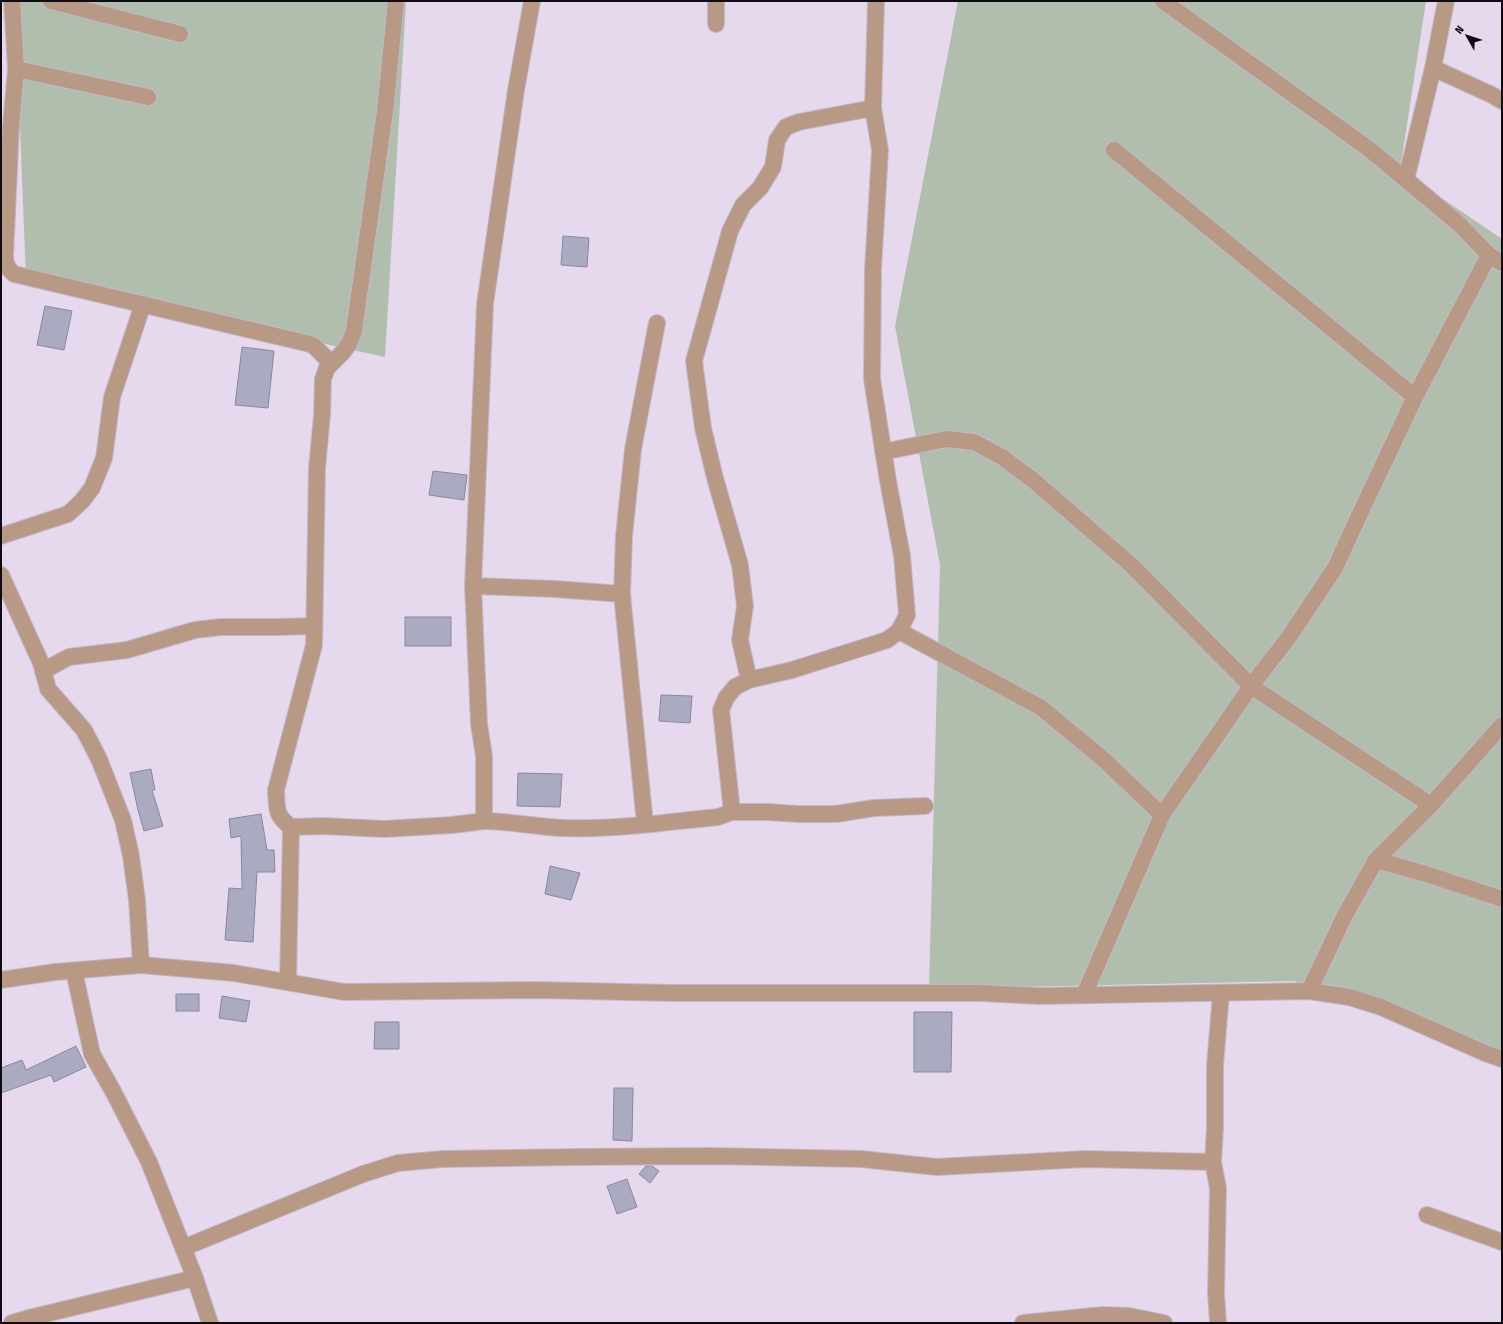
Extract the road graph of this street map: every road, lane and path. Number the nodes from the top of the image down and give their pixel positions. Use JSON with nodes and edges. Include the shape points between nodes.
{"nodes":[{"id":1,"x":12,"y":1,"type":"edge"},
{"id":2,"x":51,"y":1,"type":"edge"},
{"id":3,"x":396,"y":1,"type":"edge"},
{"id":4,"x":532,"y":1,"type":"edge"},
{"id":5,"x":716,"y":1,"type":"edge"},
{"id":6,"x":876,"y":1,"type":"edge"},
{"id":7,"x":1163,"y":1,"type":"edge"},
{"id":8,"x":1446,"y":1,"type":"edge"},
{"id":9,"x":716,"y":24,"type":"dead end"},
{"id":10,"x":180,"y":34,"type":"dead end"},
{"id":11,"x":1433,"y":68,"type":"junction"},
{"id":12,"x":16,"y":69,"type":"junction"},
{"id":13,"x":148,"y":97,"type":"dead end"},
{"id":14,"x":1502,"y":101,"type":"edge"},
{"id":15,"x":873,"y":108,"type":"junction"},
{"id":16,"x":1114,"y":150,"type":"dead end"},
{"id":17,"x":1406,"y":180,"type":"junction"},
{"id":18,"x":1496,"y":259,"type":"edge"},
{"id":19,"x":143,"y":304,"type":"junction"},
{"id":20,"x":657,"y":323,"type":"dead end"},
{"id":21,"x":331,"y":363,"type":"junction"},
{"id":22,"x":1416,"y":397,"type":"junction"},
{"id":23,"x":883,"y":452,"type":"junction"},
{"id":24,"x":1,"y":536,"type":"edge"},
{"id":25,"x":1,"y":575,"type":"edge"},
{"id":26,"x":473,"y":586,"type":"junction"},
{"id":27,"x":622,"y":594,"type":"junction"},
{"id":28,"x":314,"y":626,"type":"junction"},
{"id":29,"x":899,"y":631,"type":"junction"},
{"id":30,"x":43,"y":671,"type":"junction"},
{"id":31,"x":749,"y":680,"type":"junction"},
{"id":32,"x":1251,"y":686,"type":"junction"},
{"id":33,"x":1499,"y":732,"type":"edge"},
{"id":34,"x":1431,"y":805,"type":"junction"},
{"id":35,"x":925,"y":806,"type":"dead end"},
{"id":36,"x":732,"y":812,"type":"junction"},
{"id":37,"x":1162,"y":815,"type":"junction"},
{"id":38,"x":484,"y":821,"type":"junction"},
{"id":39,"x":645,"y":824,"type":"junction"},
{"id":40,"x":291,"y":827,"type":"junction"},
{"id":41,"x":1376,"y":860,"type":"junction"},
{"id":42,"x":1502,"y":899,"type":"edge"},
{"id":43,"x":141,"y":965,"type":"junction"},
{"id":44,"x":74,"y":971,"type":"junction"},
{"id":45,"x":1,"y":980,"type":"edge"},
{"id":46,"x":288,"y":982,"type":"junction"},
{"id":47,"x":1309,"y":991,"type":"junction"},
{"id":48,"x":1221,"y":993,"type":"junction"},
{"id":49,"x":1084,"y":995,"type":"junction"},
{"id":50,"x":1502,"y":1059,"type":"edge"},
{"id":51,"x":1213,"y":1162,"type":"junction"},
{"id":52,"x":1427,"y":1215,"type":"dead end"},
{"id":53,"x":1502,"y":1242,"type":"edge"},
{"id":54,"x":183,"y":1248,"type":"junction"},
{"id":55,"x":195,"y":1278,"type":"junction"},
{"id":56,"x":12,"y":1323,"type":"edge"},
{"id":57,"x":210,"y":1323,"type":"edge"},
{"id":58,"x":1024,"y":1323,"type":"edge"},
{"id":59,"x":1164,"y":1323,"type":"edge"},
{"id":60,"x":1218,"y":1323,"type":"edge"}],
"edges":[{"from":1,"to":12,"type":"street"},
{"from":2,"to":10,"type":"street"},
{"from":3,"to":21,"type":"street","via":[[385,111],[354,331],[346,348]]},
{"from":4,"to":26,"type":"street","via":[[516,90],[485,304]]},
{"from":5,"to":9,"type":"street"},
{"from":6,"to":15,"type":"street"},
{"from":7,"to":17,"type":"street","via":[[1369,149]]},
{"from":8,"to":11,"type":"street"},
{"from":11,"to":14,"type":"street"},
{"from":11,"to":17,"type":"street"},
{"from":12,"to":13,"type":"street"},
{"from":12,"to":19,"type":"street","via":[[11,126],[6,264],[8,269],[14,274]]},
{"from":15,"to":23,"type":"street","via":[[880,150],[873,269],[872,379]]},
{"from":15,"to":31,"type":"street","via":[[799,122],[786,127],[777,140],[773,167],[760,188],[744,205],[730,230],[694,361],[703,428],[740,565],[745,606],[740,640]]},
{"from":16,"to":22,"type":"street"},
{"from":17,"to":18,"type":"street"},
{"from":18,"to":22,"type":"street"},
{"from":19,"to":21,"type":"street","via":[[310,344]]},
{"from":19,"to":24,"type":"street","via":[[112,397],[104,458],[92,488],[68,514]]},
{"from":20,"to":27,"type":"street","via":[[633,449],[624,536]]},
{"from":21,"to":28,"type":"street","via":[[323,379],[317,468]]},
{"from":22,"to":32,"type":"street","via":[[1335,568],[1289,637]]},
{"from":23,"to":29,"type":"street","via":[[902,556],[907,615]]},
{"from":23,"to":32,"type":"street","via":[[946,439],[974,442],[1002,457],[1034,481],[1129,563]]},
{"from":25,"to":30,"type":"street"},
{"from":26,"to":27,"type":"street"},
{"from":26,"to":38,"type":"street","via":[[479,724],[484,756]]},
{"from":27,"to":39,"type":"street"},
{"from":28,"to":30,"type":"street","via":[[221,627],[195,630],[127,650],[69,658]]},
{"from":28,"to":40,"type":"street","via":[[314,645],[276,790],[277,812]]},
{"from":29,"to":31,"type":"street","via":[[887,640],[792,670]]},
{"from":29,"to":37,"type":"street","via":[[1040,707],[1102,758]]},
{"from":30,"to":43,"type":"street","via":[[48,689],[84,730],[124,820],[137,900]]},
{"from":31,"to":36,"type":"street","via":[[735,687],[721,710]]},
{"from":32,"to":34,"type":"street"},
{"from":32,"to":37,"type":"street"},
{"from":33,"to":34,"type":"street"},
{"from":34,"to":41,"type":"street"},
{"from":35,"to":36,"type":"street","via":[[874,808],[836,814]]},
{"from":36,"to":39,"type":"street","via":[[718,817]]},
{"from":37,"to":49,"type":"street"},
{"from":38,"to":39,"type":"street","via":[[563,828]]},
{"from":38,"to":40,"type":"street","via":[[384,829]]},
{"from":40,"to":46,"type":"street"},
{"from":41,"to":42,"type":"street"},
{"from":41,"to":47,"type":"street","via":[[1345,915]]},
{"from":43,"to":44,"type":"street"},
{"from":43,"to":46,"type":"street","via":[[234,973]]},
{"from":44,"to":45,"type":"street"},
{"from":44,"to":54,"type":"street","via":[[92,1054],[149,1162]]},
{"from":46,"to":49,"type":"street","via":[[344,992],[536,990]]},
{"from":47,"to":48,"type":"street"},
{"from":47,"to":50,"type":"street","via":[[1349,997],[1381,1007]]},
{"from":48,"to":49,"type":"street"},
{"from":48,"to":51,"type":"street","via":[[1215,1066]]},
{"from":51,"to":54,"type":"street","via":[[1085,1159],[937,1167],[861,1159],[738,1157],[443,1159],[382,1167]]},
{"from":51,"to":60,"type":"street","via":[[1218,1188]]},
{"from":52,"to":53,"type":"street"},
{"from":54,"to":55,"type":"street"},
{"from":55,"to":56,"type":"street"},
{"from":55,"to":57,"type":"street"},
{"from":58,"to":59,"type":"street","via":[[1103,1315],[1129,1316]]}]}
